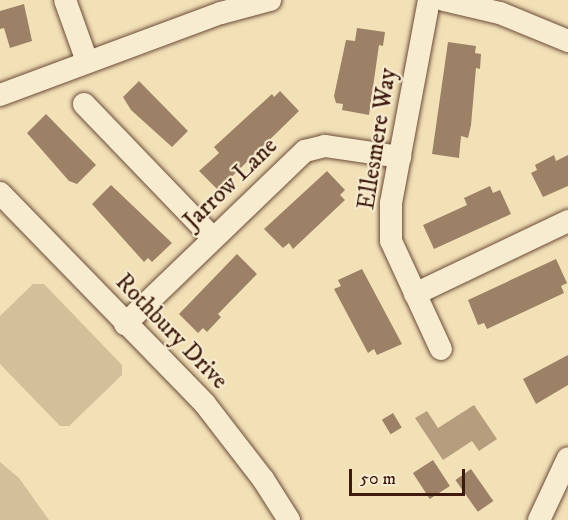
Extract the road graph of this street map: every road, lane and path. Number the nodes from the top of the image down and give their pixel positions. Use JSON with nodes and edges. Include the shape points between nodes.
{"nodes":[{"id":1,"x":65,"y":0,"type":"edge"},
{"id":2,"x":429,"y":0,"type":"edge"},
{"id":3,"x":444,"y":0,"type":"edge"},
{"id":4,"x":258,"y":1,"type":"edge"},
{"id":5,"x":568,"y":42,"type":"edge"},
{"id":6,"x":87,"y":61,"type":"junction"},
{"id":7,"x":0,"y":94,"type":"edge"},
{"id":8,"x":84,"y":104,"type":"dead end"},
{"id":9,"x":400,"y":157,"type":"junction"},
{"id":10,"x":0,"y":193,"type":"edge"},
{"id":11,"x":568,"y":221,"type":"edge"},
{"id":12,"x":213,"y":238,"type":"junction"},
{"id":13,"x":415,"y":294,"type":"junction"},
{"id":14,"x":125,"y":324,"type":"junction"},
{"id":15,"x":441,"y":349,"type":"dead end"},
{"id":16,"x":568,"y":458,"type":"edge"},
{"id":17,"x":288,"y":520,"type":"edge"},
{"id":18,"x":539,"y":520,"type":"edge"}],
"edges":[{"from":1,"to":6,"type":"street"},
{"from":2,"to":9,"type":"street","name":"Ellesmere Way"},
{"from":3,"to":5,"type":"street","via":[[500,13]]},
{"from":4,"to":6,"type":"street"},
{"from":6,"to":7,"type":"street"},
{"from":8,"to":12,"type":"street"},
{"from":9,"to":12,"type":"street","name":"Jarrow Lane","via":[[315,147],[295,160]]},
{"from":9,"to":13,"type":"street","name":"Ellesmere Way","via":[[391,203],[391,241]]},
{"from":10,"to":14,"type":"street","name":"Rothbury Drive"},
{"from":11,"to":13,"type":"street"},
{"from":12,"to":14,"type":"street","name":"Jarrow Lane"},
{"from":13,"to":15,"type":"street","name":"Ellesmere Way"},
{"from":14,"to":17,"type":"street","name":"Rothbury Drive","via":[[228,431]]},
{"from":16,"to":18,"type":"street"}]}
